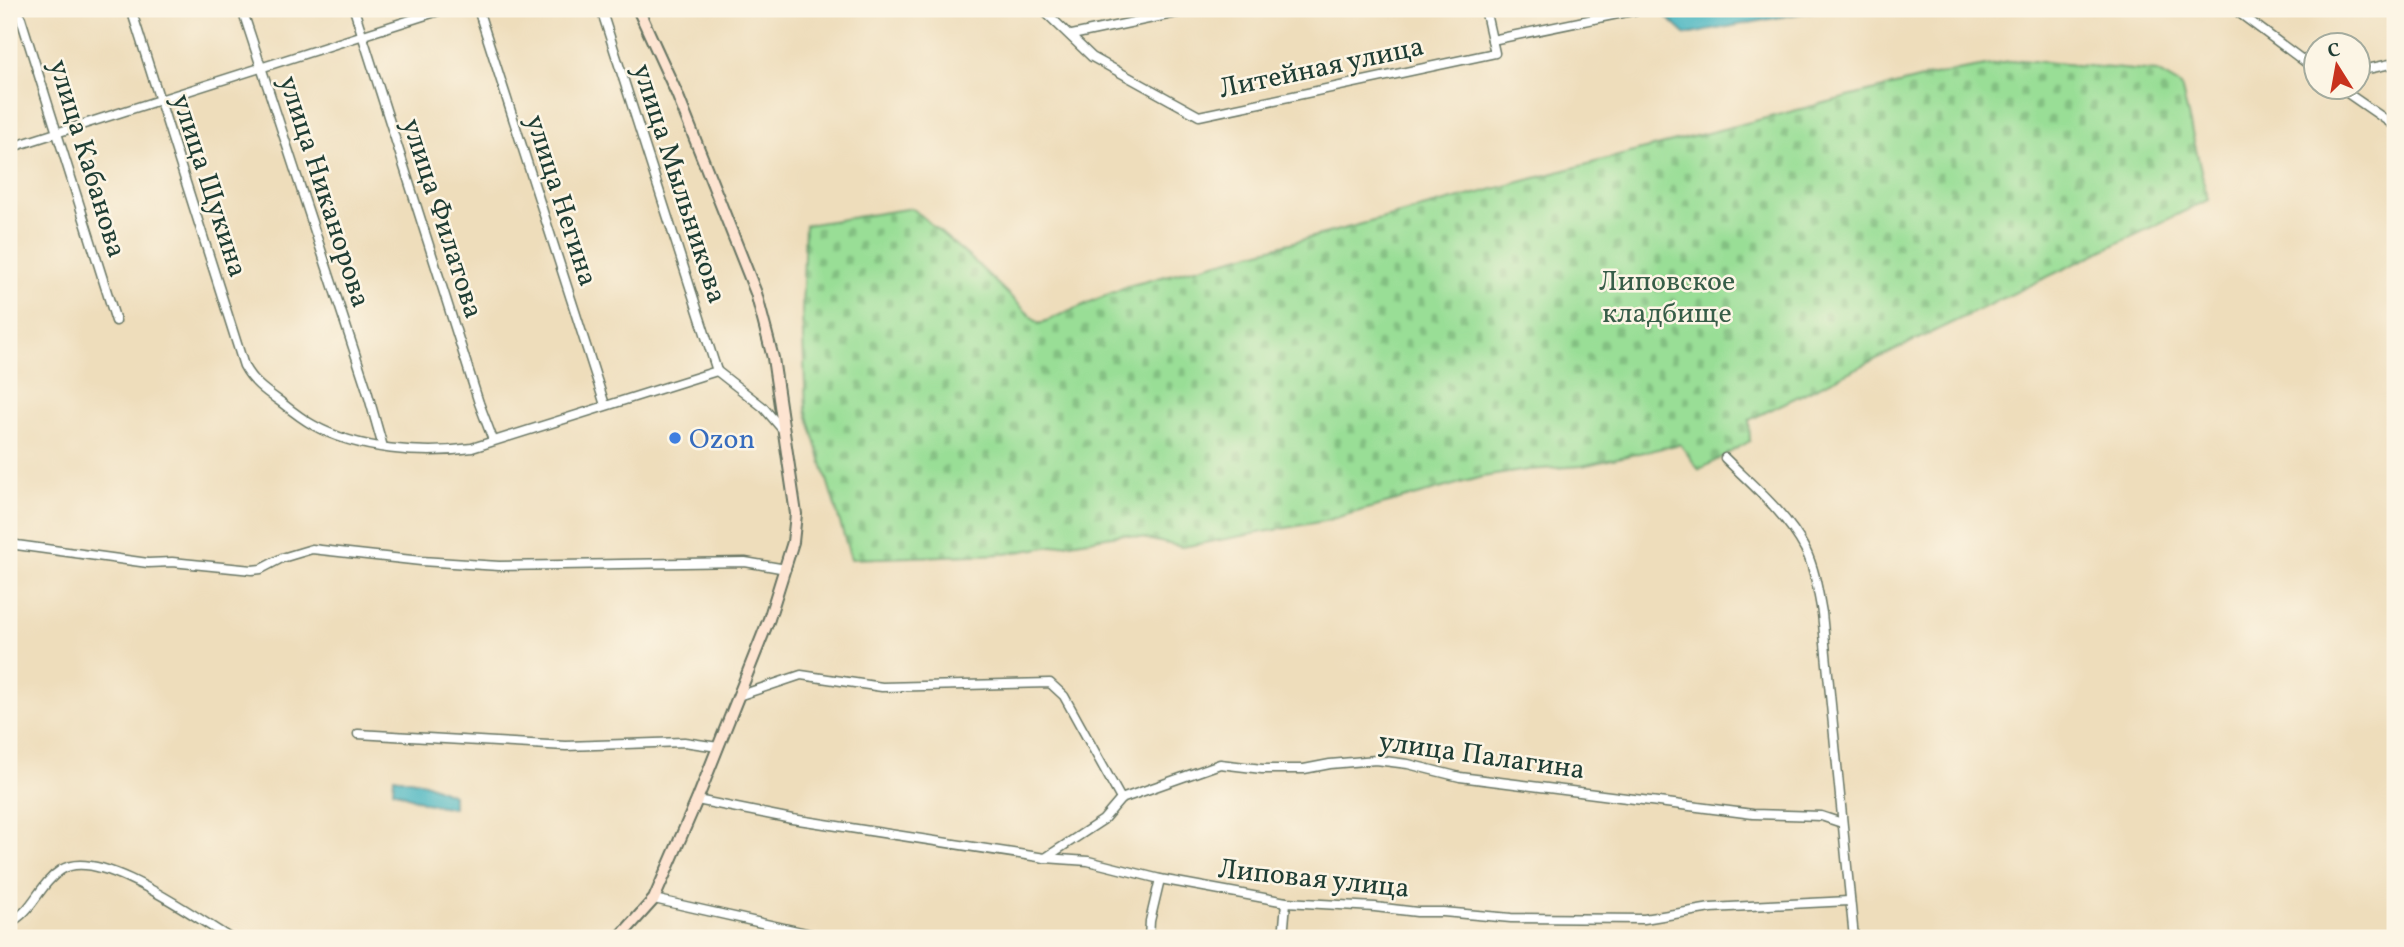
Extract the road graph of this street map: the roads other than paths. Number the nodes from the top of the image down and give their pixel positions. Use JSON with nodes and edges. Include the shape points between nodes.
{"nodes":[{"id":1,"x":18,"y":9,"type":"edge"},
{"id":2,"x":131,"y":9,"type":"edge"},
{"id":3,"x":242,"y":9,"type":"edge"},
{"id":4,"x":354,"y":9,"type":"edge"},
{"id":5,"x":445,"y":9,"type":"edge"},
{"id":6,"x":478,"y":9,"type":"edge"},
{"id":7,"x":601,"y":9,"type":"edge"},
{"id":8,"x":638,"y":9,"type":"edge"},
{"id":9,"x":1042,"y":9,"type":"edge"},
{"id":10,"x":1196,"y":9,"type":"edge"},
{"id":11,"x":1485,"y":9,"type":"edge"},
{"id":12,"x":1642,"y":9,"type":"edge"},
{"id":13,"x":2234,"y":9,"type":"edge"},
{"id":14,"x":362,"y":34,"type":"junction"},
{"id":15,"x":1072,"y":35,"type":"junction"},
{"id":16,"x":1492,"y":40,"type":"junction"},
{"id":17,"x":2302,"y":60,"type":"edge"},
{"id":18,"x":2395,"y":63,"type":"edge"},
{"id":19,"x":261,"y":66,"type":"junction"},
{"id":20,"x":2372,"y":68,"type":"edge"},
{"id":21,"x":160,"y":99,"type":"junction"},
{"id":22,"x":2360,"y":102,"type":"edge"},
{"id":23,"x":2395,"y":126,"type":"edge"},
{"id":24,"x":57,"y":132,"type":"junction"},
{"id":25,"x":9,"y":148,"type":"edge"},
{"id":26,"x":116,"y":321,"type":"dead end"},
{"id":27,"x":717,"y":370,"type":"junction"},
{"id":28,"x":780,"y":402,"type":"junction"},
{"id":29,"x":605,"y":405,"type":"junction"},
{"id":30,"x":763,"y":407,"type":"junction"},
{"id":31,"x":784,"y":431,"type":"junction"},
{"id":32,"x":494,"y":440,"type":"junction"},
{"id":33,"x":383,"y":447,"type":"junction"},
{"id":34,"x":1725,"y":458,"type":"dead end"},
{"id":35,"x":9,"y":544,"type":"edge"},
{"id":36,"x":786,"y":569,"type":"junction"},
{"id":37,"x":738,"y":696,"type":"junction"},
{"id":38,"x":358,"y":734,"type":"dead end"},
{"id":39,"x":718,"y":747,"type":"junction"},
{"id":40,"x":1121,"y":799,"type":"junction"},
{"id":41,"x":697,"y":800,"type":"junction"},
{"id":42,"x":1842,"y":823,"type":"junction"},
{"id":43,"x":1045,"y":858,"type":"junction"},
{"id":44,"x":1160,"y":879,"type":"junction"},
{"id":45,"x":654,"y":899,"type":"junction"},
{"id":46,"x":1849,"y":901,"type":"junction"},
{"id":47,"x":1286,"y":902,"type":"junction"},
{"id":48,"x":9,"y":923,"type":"edge"},
{"id":49,"x":230,"y":938,"type":"edge"},
{"id":50,"x":618,"y":938,"type":"edge"},
{"id":51,"x":829,"y":938,"type":"edge"},
{"id":52,"x":1149,"y":938,"type":"edge"},
{"id":53,"x":1283,"y":938,"type":"edge"},
{"id":54,"x":1854,"y":938,"type":"edge"}],
"edges":[{"from":1,"to":24,"type":"street","name":"улица Кабанова"},
{"from":2,"to":21,"type":"street","name":"улица Щукина"},
{"from":3,"to":19,"type":"street","name":"улица Никанорова"},
{"from":4,"to":14,"type":"street","name":"улица Филатова"},
{"from":5,"to":14,"type":"street"},
{"from":6,"to":29,"type":"street","name":"улица Негина"},
{"from":7,"to":27,"type":"street","name":"улица Мыльникова"},
{"from":8,"to":28,"type":"street","via":[[744,258],[767,329]]},
{"from":9,"to":15,"type":"street"},
{"from":10,"to":15,"type":"street"},
{"from":11,"to":16,"type":"street"},
{"from":12,"to":16,"type":"street"},
{"from":13,"to":17,"type":"street"},
{"from":14,"to":19,"type":"street"},
{"from":14,"to":32,"type":"street","name":"улица Филатова"},
{"from":15,"to":16,"type":"street","name":"Литейная улица","via":[[1092,57],[1199,116],[1494,53]]},
{"from":18,"to":20,"type":"street"},
{"from":19,"to":21,"type":"street"},
{"from":19,"to":33,"type":"street","name":"улица Никанорова"},
{"from":21,"to":24,"type":"street"},
{"from":21,"to":33,"type":"street","name":"улица Щукина","via":[[248,374],[315,426]]},
{"from":22,"to":23,"type":"street"},
{"from":24,"to":25,"type":"street"},
{"from":24,"to":26,"type":"street","name":"улица Кабанова"},
{"from":27,"to":29,"type":"street"},
{"from":27,"to":30,"type":"street"},
{"from":28,"to":30,"type":"street"},
{"from":28,"to":31,"type":"street"},
{"from":29,"to":32,"type":"street"},
{"from":30,"to":31,"type":"street"},
{"from":31,"to":36,"type":"street","via":[[796,514]]},
{"from":32,"to":33,"type":"street","via":[[442,451]]},
{"from":34,"to":42,"type":"street","via":[[1789,525],[1815,575]]},
{"from":35,"to":36,"type":"street","via":[[148,563],[238,569],[261,569],[312,549],[461,564],[745,562]]},
{"from":36,"to":37,"type":"street"},
{"from":37,"to":39,"type":"street"},
{"from":37,"to":40,"type":"street","via":[[801,675],[882,687],[1050,683],[1064,696]]},
{"from":38,"to":39,"type":"street","via":[[566,746],[684,742]]},
{"from":39,"to":41,"type":"street"},
{"from":40,"to":42,"type":"street","name":"улица Палагина","via":[[1220,764],[1304,769],[1377,760],[1460,778],[1752,814],[1821,816]]},
{"from":40,"to":43,"type":"street","name":"улица Палагина","via":[[1103,820]]},
{"from":41,"to":43,"type":"street","name":"Липовая улица"},
{"from":41,"to":45,"type":"street"},
{"from":42,"to":46,"type":"street"},
{"from":43,"to":44,"type":"street","name":"Липовая улица","via":[[1088,861]]},
{"from":44,"to":47,"type":"street","name":"Липовая улица"},
{"from":44,"to":52,"type":"street"},
{"from":45,"to":50,"type":"street"},
{"from":45,"to":51,"type":"street"},
{"from":46,"to":47,"type":"street","name":"Липовая улица","via":[[1711,908],[1619,919],[1502,918]]},
{"from":46,"to":54,"type":"street"},
{"from":47,"to":53,"type":"street"},
{"from":48,"to":49,"type":"street","via":[[25,912],[57,872],[82,864],[124,875]]}]}
